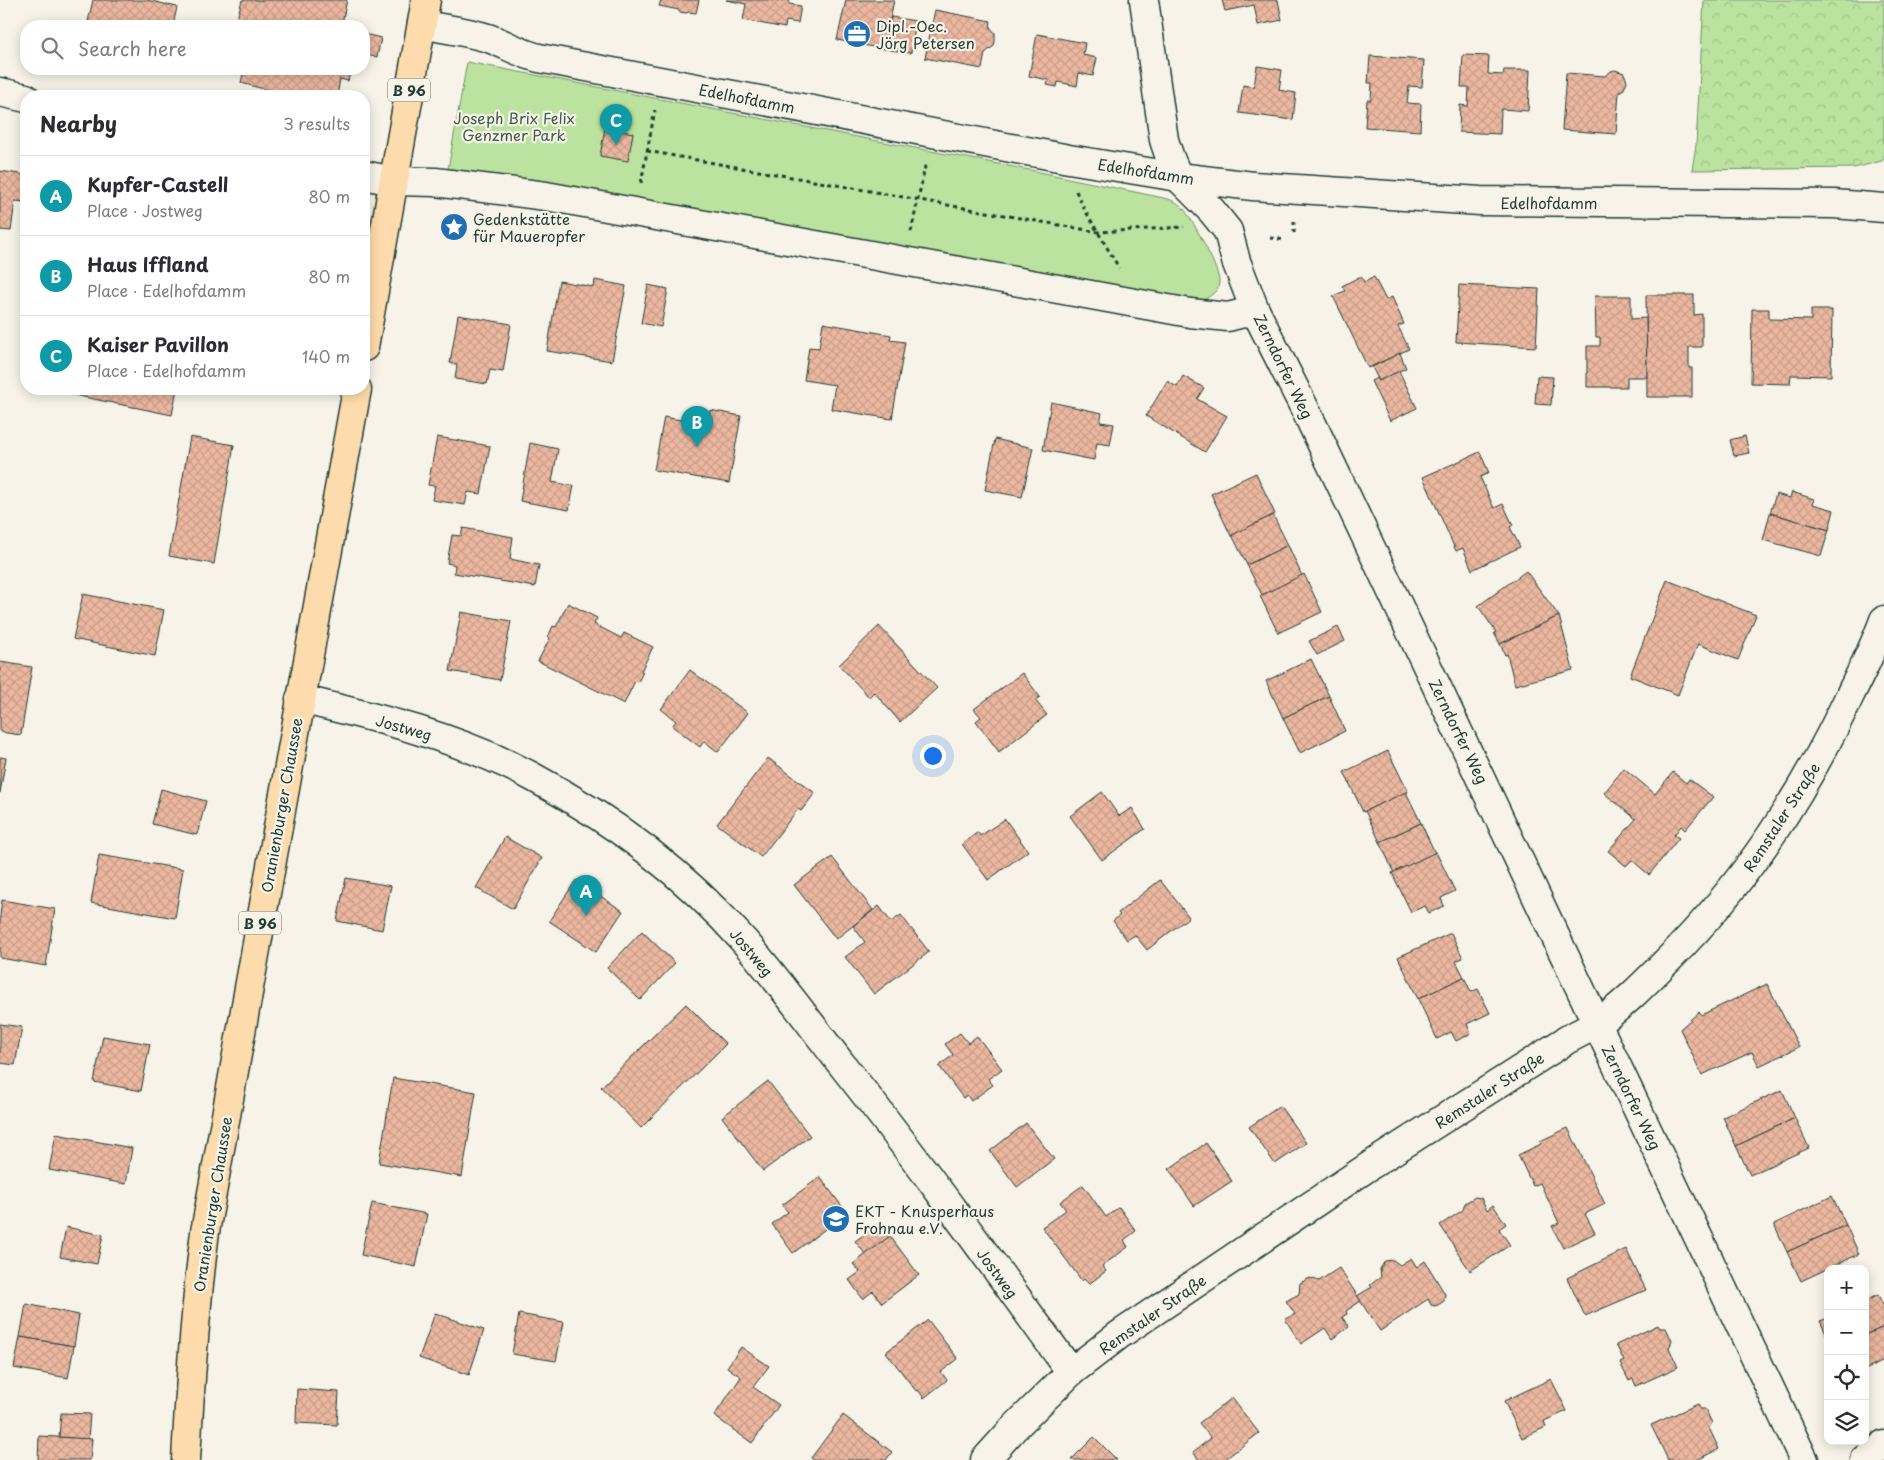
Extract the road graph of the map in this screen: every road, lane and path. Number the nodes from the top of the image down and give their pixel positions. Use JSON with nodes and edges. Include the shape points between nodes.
{"nodes":[{"id":1,"x":1144,"y":0,"type":"edge"},
{"id":2,"x":424,"y":12,"type":"edge"},
{"id":3,"x":0,"y":92,"type":"edge"},
{"id":4,"x":20,"y":97,"type":"edge"},
{"id":5,"x":655,"y":107,"type":"dead end"},
{"id":6,"x":647,"y":150,"type":"junction"},
{"id":7,"x":926,"y":159,"type":"dead end"},
{"id":8,"x":370,"y":175,"type":"edge"},
{"id":9,"x":1178,"y":177,"type":"junction"},
{"id":10,"x":393,"y":181,"type":"junction"},
{"id":11,"x":641,"y":186,"type":"dead end"},
{"id":12,"x":1074,"y":187,"type":"dead end"},
{"id":13,"x":918,"y":200,"type":"junction"},
{"id":14,"x":1884,"y":208,"type":"edge"},
{"id":15,"x":1186,"y":227,"type":"dead end"},
{"id":16,"x":1098,"y":232,"type":"junction"},
{"id":17,"x":911,"y":235,"type":"dead end"},
{"id":18,"x":1270,"y":238,"type":"dead end"},
{"id":19,"x":1285,"y":240,"type":"dead end"},
{"id":20,"x":1120,"y":270,"type":"dead end"},
{"id":21,"x":1255,"y":310,"type":"junction"},
{"id":22,"x":370,"y":313,"type":"edge"},
{"id":23,"x":355,"y":395,"type":"edge"},
{"id":24,"x":1884,"y":620,"type":"edge"},
{"id":25,"x":300,"y":699,"type":"junction"},
{"id":26,"x":1597,"y":1024,"type":"junction"},
{"id":27,"x":1071,"y":1372,"type":"junction"},
{"id":28,"x":1884,"y":1445,"type":"edge"},
{"id":29,"x":186,"y":1460,"type":"edge"},
{"id":30,"x":985,"y":1460,"type":"edge"},
{"id":31,"x":1804,"y":1460,"type":"edge"},
{"id":32,"x":1864,"y":1460,"type":"edge"}],
"edges":[{"from":1,"to":9,"type":"street","name":"Zerndorfer Weg","via":[[1164,140]]},
{"from":2,"to":9,"type":"street","name":"Edelhofdamm","via":[[522,54],[539,58]]},
{"from":2,"to":10,"type":"main road","number":"B 96"},
{"from":3,"to":4,"type":"street"},
{"from":5,"to":6,"type":"path"},
{"from":6,"to":11,"type":"path"},
{"from":6,"to":13,"type":"path"},
{"from":7,"to":13,"type":"path"},
{"from":8,"to":10,"type":"street"},
{"from":9,"to":14,"type":"street","name":"Edelhofdamm","via":[[1253,186],[1480,201],[1834,204]]},
{"from":9,"to":21,"type":"street","name":"Zerndorfer Weg","via":[[1228,231]]},
{"from":10,"to":21,"type":"street","via":[[436,182],[546,196],[1190,313],[1228,317]]},
{"from":10,"to":22,"type":"main road","number":"B 96"},
{"from":12,"to":16,"type":"path"},
{"from":13,"to":16,"type":"path"},
{"from":13,"to":17,"type":"path"},
{"from":15,"to":16,"type":"path"},
{"from":16,"to":20,"type":"path"},
{"from":18,"to":19,"type":"path"},
{"from":21,"to":26,"type":"street","name":"Zerndorfer Weg"},
{"from":23,"to":25,"type":"main road","name":"Oranienburger Chaussee","number":"B 96"},
{"from":24,"to":26,"type":"street","name":"Remstaler Straße","via":[[1829,740],[1764,848],[1688,941],[1624,1003]]},
{"from":25,"to":27,"type":"street","name":"Jostweg","via":[[442,738],[531,776],[628,837],[688,884],[764,964],[867,1096]]},
{"from":25,"to":29,"type":"main road","name":"Oranienburger Chaussee","number":"B 96","via":[[205,1232],[193,1344]]},
{"from":26,"to":27,"type":"street","name":"Remstaler Straße","via":[[1564,1041],[1371,1165],[1119,1335]]},
{"from":26,"to":31,"type":"street","name":"Zerndorfer Weg"},
{"from":27,"to":30,"type":"street","name":"Remstaler Straße"},
{"from":28,"to":32,"type":"street"}]}
